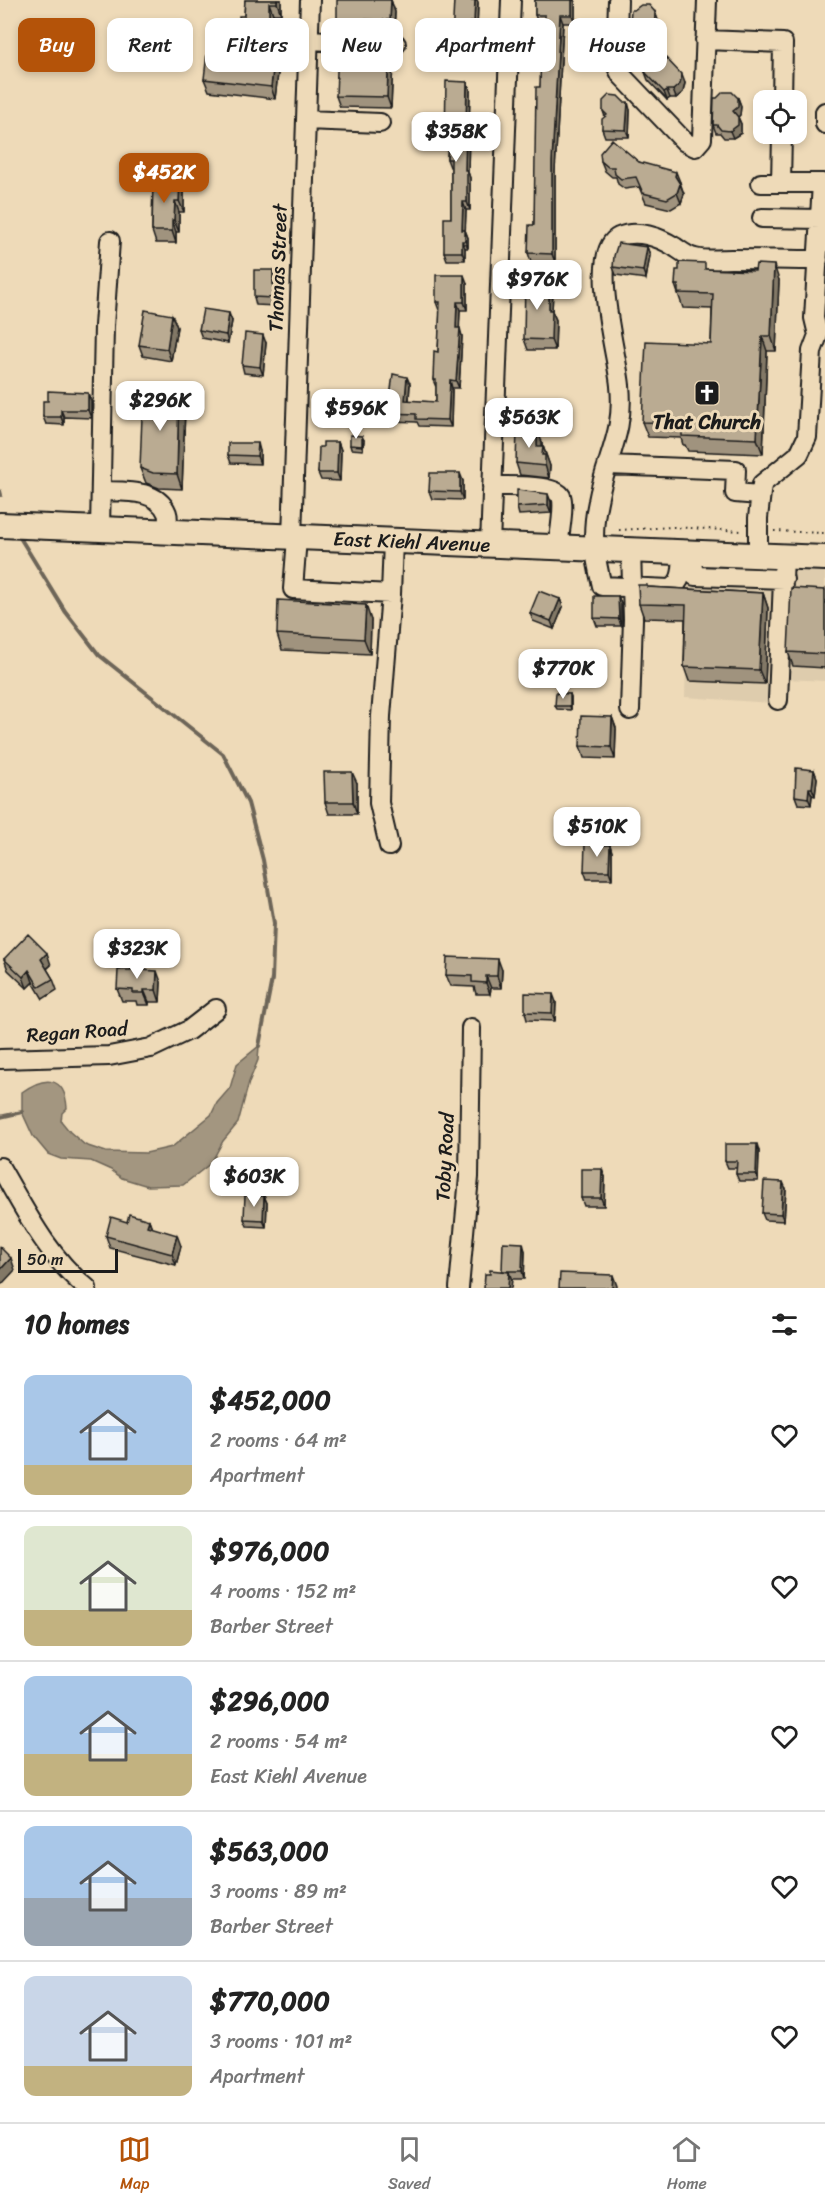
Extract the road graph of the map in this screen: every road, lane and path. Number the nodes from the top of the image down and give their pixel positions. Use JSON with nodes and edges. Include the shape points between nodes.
{"nodes":[{"id":1,"x":310,"y":0,"type":"edge"},
{"id":2,"x":511,"y":0,"type":"edge"},
{"id":3,"x":618,"y":0,"type":"edge"},
{"id":4,"x":707,"y":0,"type":"edge"},
{"id":5,"x":309,"y":20,"type":"edge"},
{"id":6,"x":705,"y":40,"type":"junction"},
{"id":7,"x":307,"y":72,"type":"edge"},
{"id":8,"x":782,"y":90,"type":"edge"},
{"id":9,"x":825,"y":112,"type":"edge"},
{"id":10,"x":306,"y":120,"type":"junction"},
{"id":11,"x":380,"y":123,"type":"dead end"},
{"id":12,"x":825,"y":124,"type":"edge"},
{"id":13,"x":782,"y":144,"type":"edge"},
{"id":14,"x":761,"y":183,"type":"dead end"},
{"id":15,"x":781,"y":183,"type":"junction"},
{"id":16,"x":762,"y":218,"type":"dead end"},
{"id":17,"x":820,"y":219,"type":"junction"},
{"id":18,"x":110,"y":241,"type":"dead end"},
{"id":19,"x":818,"y":260,"type":"junction"},
{"id":20,"x":608,"y":465,"type":"junction"},
{"id":21,"x":492,"y":486,"type":"junction"},
{"id":22,"x":101,"y":491,"type":"junction"},
{"id":23,"x":759,"y":495,"type":"junction"},
{"id":24,"x":758,"y":518,"type":"junction"},
{"id":25,"x":0,"y":525,"type":"edge"},
{"id":26,"x":100,"y":529,"type":"junction"},
{"id":27,"x":167,"y":532,"type":"junction"},
{"id":28,"x":825,"y":533,"type":"edge"},
{"id":29,"x":294,"y":538,"type":"junction"},
{"id":30,"x":594,"y":540,"type":"junction"},
{"id":31,"x":393,"y":541,"type":"junction"},
{"id":32,"x":490,"y":545,"type":"junction"},
{"id":33,"x":558,"y":548,"type":"junction"},
{"id":34,"x":631,"y":550,"type":"junction"},
{"id":35,"x":686,"y":553,"type":"junction"},
{"id":36,"x":758,"y":555,"type":"junction"},
{"id":37,"x":825,"y":558,"type":"edge"},
{"id":38,"x":784,"y":568,"type":"junction"},
{"id":39,"x":632,"y":588,"type":"junction"},
{"id":40,"x":391,"y":594,"type":"junction"},
{"id":41,"x":778,"y":700,"type":"dead end"},
{"id":42,"x":630,"y":710,"type":"dead end"},
{"id":43,"x":389,"y":846,"type":"dead end"},
{"id":44,"x":216,"y":1009,"type":"dead end"},
{"id":45,"x":471,"y":1029,"type":"dead end"},
{"id":46,"x":0,"y":1059,"type":"edge"},
{"id":47,"x":0,"y":1167,"type":"edge"},
{"id":48,"x":87,"y":1288,"type":"edge"},
{"id":49,"x":459,"y":1288,"type":"edge"}],
"edges":[{"from":1,"to":5,"type":"street","name":"Thomas Street"},
{"from":2,"to":21,"type":"street"},
{"from":3,"to":6,"type":"street","via":[[616,65],[621,75],[685,142],[695,147],[702,139]]},
{"from":4,"to":6,"type":"street"},
{"from":6,"to":8,"type":"street","via":[[783,44]]},
{"from":7,"to":10,"type":"street","name":"Thomas Street"},
{"from":9,"to":12,"type":"street"},
{"from":10,"to":11,"type":"street"},
{"from":10,"to":29,"type":"street","name":"Thomas Street"},
{"from":13,"to":15,"type":"street"},
{"from":14,"to":15,"type":"street"},
{"from":15,"to":17,"type":"street","via":[[822,183]]},
{"from":16,"to":17,"type":"street"},
{"from":17,"to":19,"type":"street"},
{"from":18,"to":22,"type":"street","via":[[104,316]]},
{"from":19,"to":20,"type":"street","via":[[694,258],[656,237],[634,234],[612,242],[604,288],[620,384],[621,414]]},
{"from":19,"to":23,"type":"street","via":[[814,318],[818,335],[812,351],[807,437],[799,454],[762,484]]},
{"from":20,"to":23,"type":"street","via":[[736,470],[735,493]]},
{"from":20,"to":30,"type":"street","via":[[598,498]]},
{"from":21,"to":32,"type":"street"},
{"from":21,"to":33,"type":"street","via":[[550,488],[559,493],[562,506]]},
{"from":22,"to":26,"type":"street"},
{"from":22,"to":27,"type":"street","via":[[136,492],[157,499],[168,514]]},
{"from":23,"to":24,"type":"street"},
{"from":24,"to":28,"type":"path","via":[[768,518],[770,530]]},
{"from":24,"to":30,"type":"path","via":[[740,532],[673,527]]},
{"from":24,"to":36,"type":"street"},
{"from":25,"to":26,"type":"main road","name":"East Kiehl Avenue"},
{"from":26,"to":27,"type":"main road","name":"East Kiehl Avenue"},
{"from":27,"to":29,"type":"main road","name":"East Kiehl Avenue"},
{"from":29,"to":31,"type":"main road","name":"East Kiehl Avenue"},
{"from":29,"to":40,"type":"street","name":"Thomas Street","via":[[293,589]]},
{"from":30,"to":33,"type":"main road","name":"East Kiehl Avenue"},
{"from":30,"to":34,"type":"main road","name":"East Kiehl Avenue"},
{"from":30,"to":39,"type":"street","via":[[602,586]]},
{"from":31,"to":32,"type":"main road","name":"East Kiehl Avenue"},
{"from":31,"to":40,"type":"street"},
{"from":32,"to":33,"type":"main road","name":"East Kiehl Avenue"},
{"from":34,"to":35,"type":"main road","name":"East Kiehl Avenue"},
{"from":34,"to":39,"type":"street"},
{"from":35,"to":36,"type":"main road","name":"East Kiehl Avenue"},
{"from":35,"to":38,"type":"street","via":[[695,576]]},
{"from":35,"to":39,"type":"street","via":[[678,584],[670,589]]},
{"from":36,"to":38,"type":"main road","name":"East Kiehl Avenue"},
{"from":37,"to":38,"type":"main road","name":"East Kiehl Avenue"},
{"from":38,"to":41,"type":"street"},
{"from":39,"to":42,"type":"street"},
{"from":40,"to":43,"type":"street","via":[[381,716],[380,803]]},
{"from":44,"to":46,"type":"street","name":"Regan Road","via":[[189,1030],[151,1048],[109,1056]]},
{"from":45,"to":49,"type":"street","name":"Toby Road","via":[[469,1177]]},
{"from":47,"to":48,"type":"street","via":[[52,1252]]}]}
